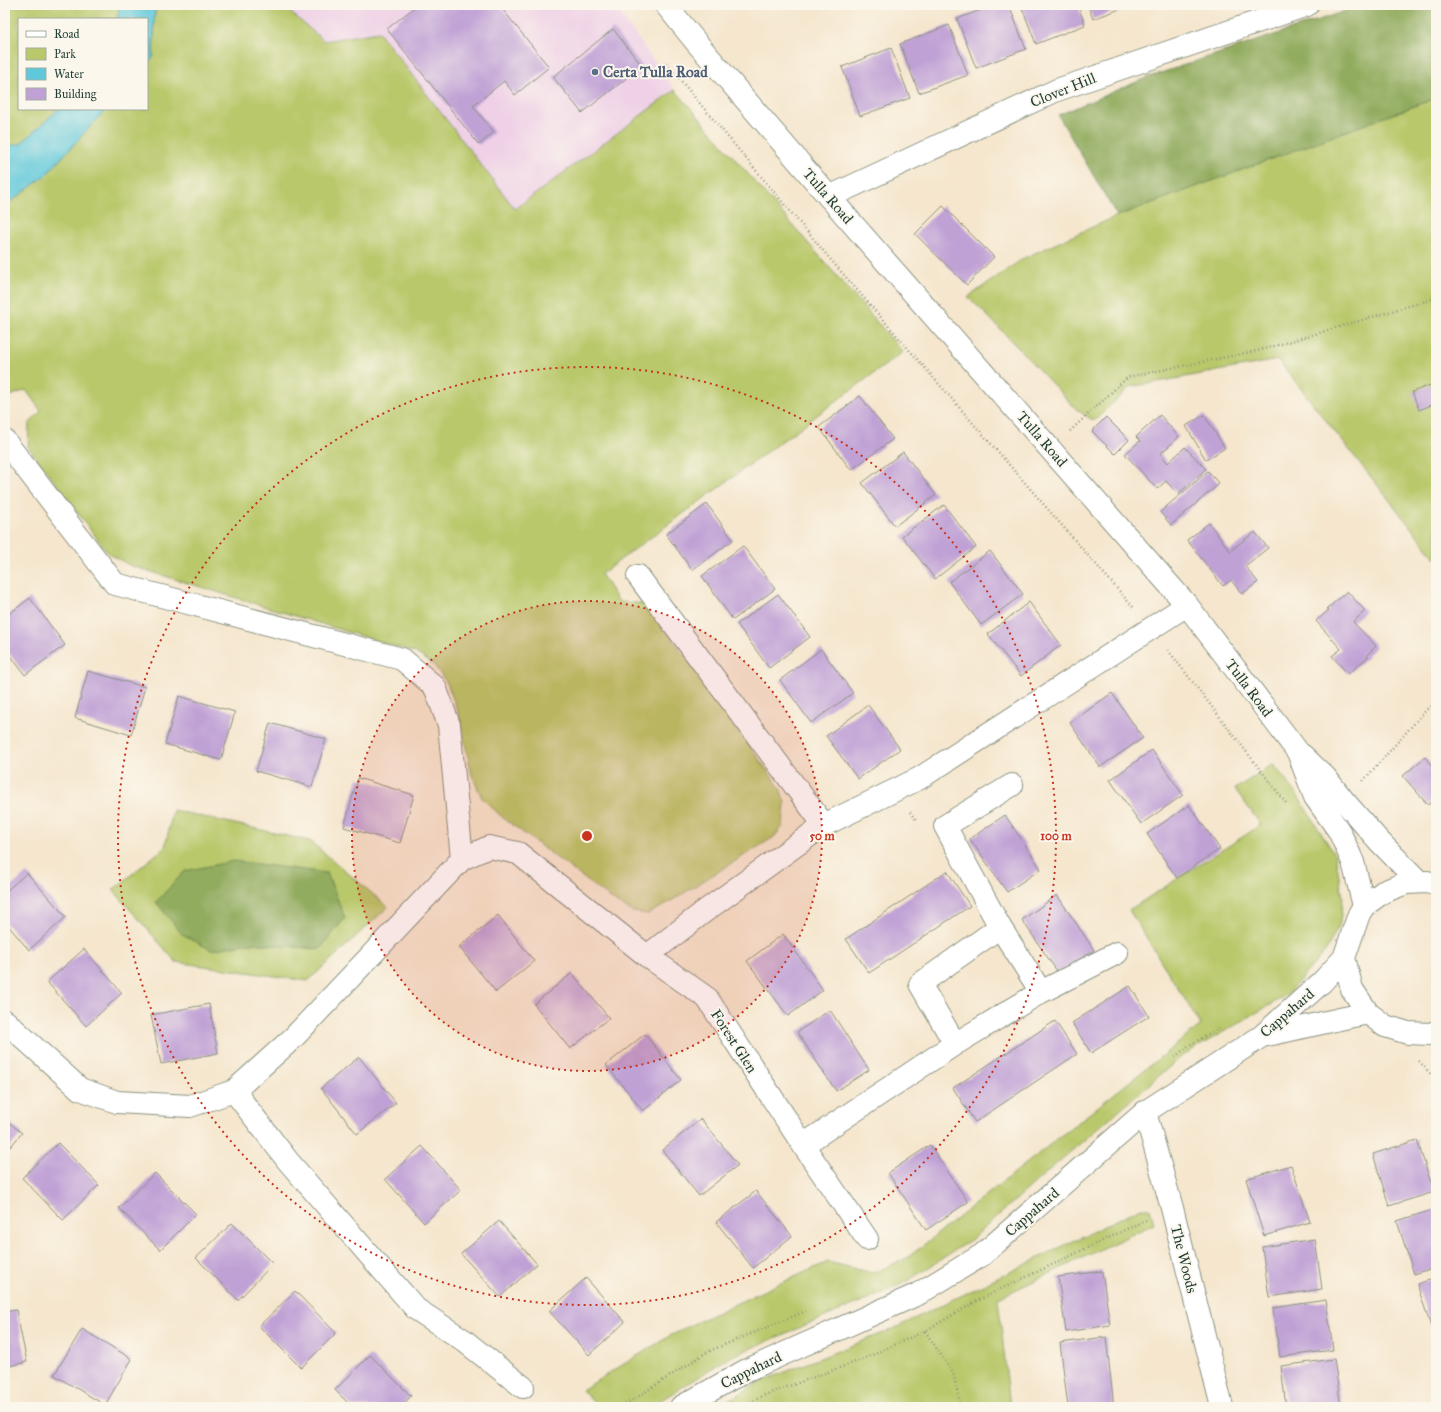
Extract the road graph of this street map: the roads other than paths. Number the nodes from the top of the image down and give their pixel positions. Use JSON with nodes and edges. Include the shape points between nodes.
{"nodes":[{"id":1,"x":666,"y":5,"type":"edge"},
{"id":2,"x":1307,"y":5,"type":"edge"},
{"id":3,"x":829,"y":197,"type":"junction"},
{"id":4,"x":5,"y":441,"type":"edge"},
{"id":5,"x":638,"y":576,"type":"dead end"},
{"id":6,"x":1187,"y":605,"type":"junction"},
{"id":7,"x":1298,"y":752,"type":"junction"},
{"id":8,"x":1012,"y":785,"type":"dead end"},
{"id":9,"x":824,"y":825,"type":"junction"},
{"id":10,"x":462,"y":859,"type":"junction"},
{"id":11,"x":1427,"y":883,"type":"edge"},
{"id":12,"x":1364,"y":906,"type":"junction"},
{"id":13,"x":1000,"y":927,"type":"junction"},
{"id":14,"x":1117,"y":953,"type":"dead end"},
{"id":15,"x":646,"y":956,"type":"junction"},
{"id":16,"x":1344,"y":958,"type":"junction"},
{"id":17,"x":1041,"y":992,"type":"junction"},
{"id":18,"x":1368,"y":1013,"type":"junction"},
{"id":19,"x":5,"y":1021,"type":"edge"},
{"id":20,"x":1262,"y":1036,"type":"junction"},
{"id":21,"x":1434,"y":1036,"type":"edge"},
{"id":22,"x":955,"y":1044,"type":"junction"},
{"id":23,"x":234,"y":1091,"type":"junction"},
{"id":24,"x":1145,"y":1112,"type":"junction"},
{"id":25,"x":803,"y":1145,"type":"junction"},
{"id":26,"x":867,"y":1239,"type":"dead end"},
{"id":27,"x":523,"y":1387,"type":"dead end"},
{"id":28,"x":681,"y":1407,"type":"edge"},
{"id":29,"x":1222,"y":1407,"type":"edge"}],
"edges":[{"from":1,"to":3,"type":"street","name":"Tulla Road"},
{"from":2,"to":3,"type":"street","name":"Clover Hill","via":[[1057,90]]},
{"from":3,"to":6,"type":"street","name":"Tulla Road"},
{"from":4,"to":10,"type":"street","via":[[115,584],[402,659],[434,687],[449,725]]},
{"from":5,"to":9,"type":"street"},
{"from":6,"to":7,"type":"street","name":"Tulla Road"},
{"from":6,"to":9,"type":"street","via":[[920,778]]},
{"from":7,"to":11,"type":"street","via":[[1326,778],[1379,841]]},
{"from":7,"to":12,"type":"street","name":"Tulla Road","via":[[1315,797],[1339,831],[1353,862]]},
{"from":8,"to":13,"type":"street","via":[[945,826]]},
{"from":9,"to":15,"type":"street"},
{"from":10,"to":15,"type":"street","name":"Forest Glen","via":[[489,847],[518,853]]},
{"from":10,"to":23,"type":"street","via":[[294,1037]]},
{"from":11,"to":12,"type":"street","via":[[1406,883],[1383,892]]},
{"from":12,"to":16,"type":"street"},
{"from":13,"to":17,"type":"street"},
{"from":13,"to":22,"type":"street","via":[[920,984]]},
{"from":14,"to":17,"type":"street"},
{"from":15,"to":25,"type":"street","name":"Forest Glen","via":[[706,998]]},
{"from":16,"to":18,"type":"street","via":[[1352,989]]},
{"from":16,"to":20,"type":"street","name":"Cappahard","via":[[1322,982]]},
{"from":17,"to":22,"type":"street"},
{"from":18,"to":20,"type":"street"},
{"from":18,"to":21,"type":"street","via":[[1385,1026],[1408,1033]]},
{"from":19,"to":23,"type":"street","via":[[80,1089],[116,1102],[190,1106]]},
{"from":20,"to":24,"type":"street","name":"Cappahard"},
{"from":22,"to":25,"type":"street"},
{"from":23,"to":27,"type":"street","via":[[288,1161],[416,1309],[462,1339]]},
{"from":24,"to":28,"type":"street","name":"Cappahard","via":[[982,1255],[918,1294],[745,1371]]},
{"from":24,"to":29,"type":"street","name":"The Woods"},
{"from":25,"to":26,"type":"street","name":"Forest Glen"}]}
